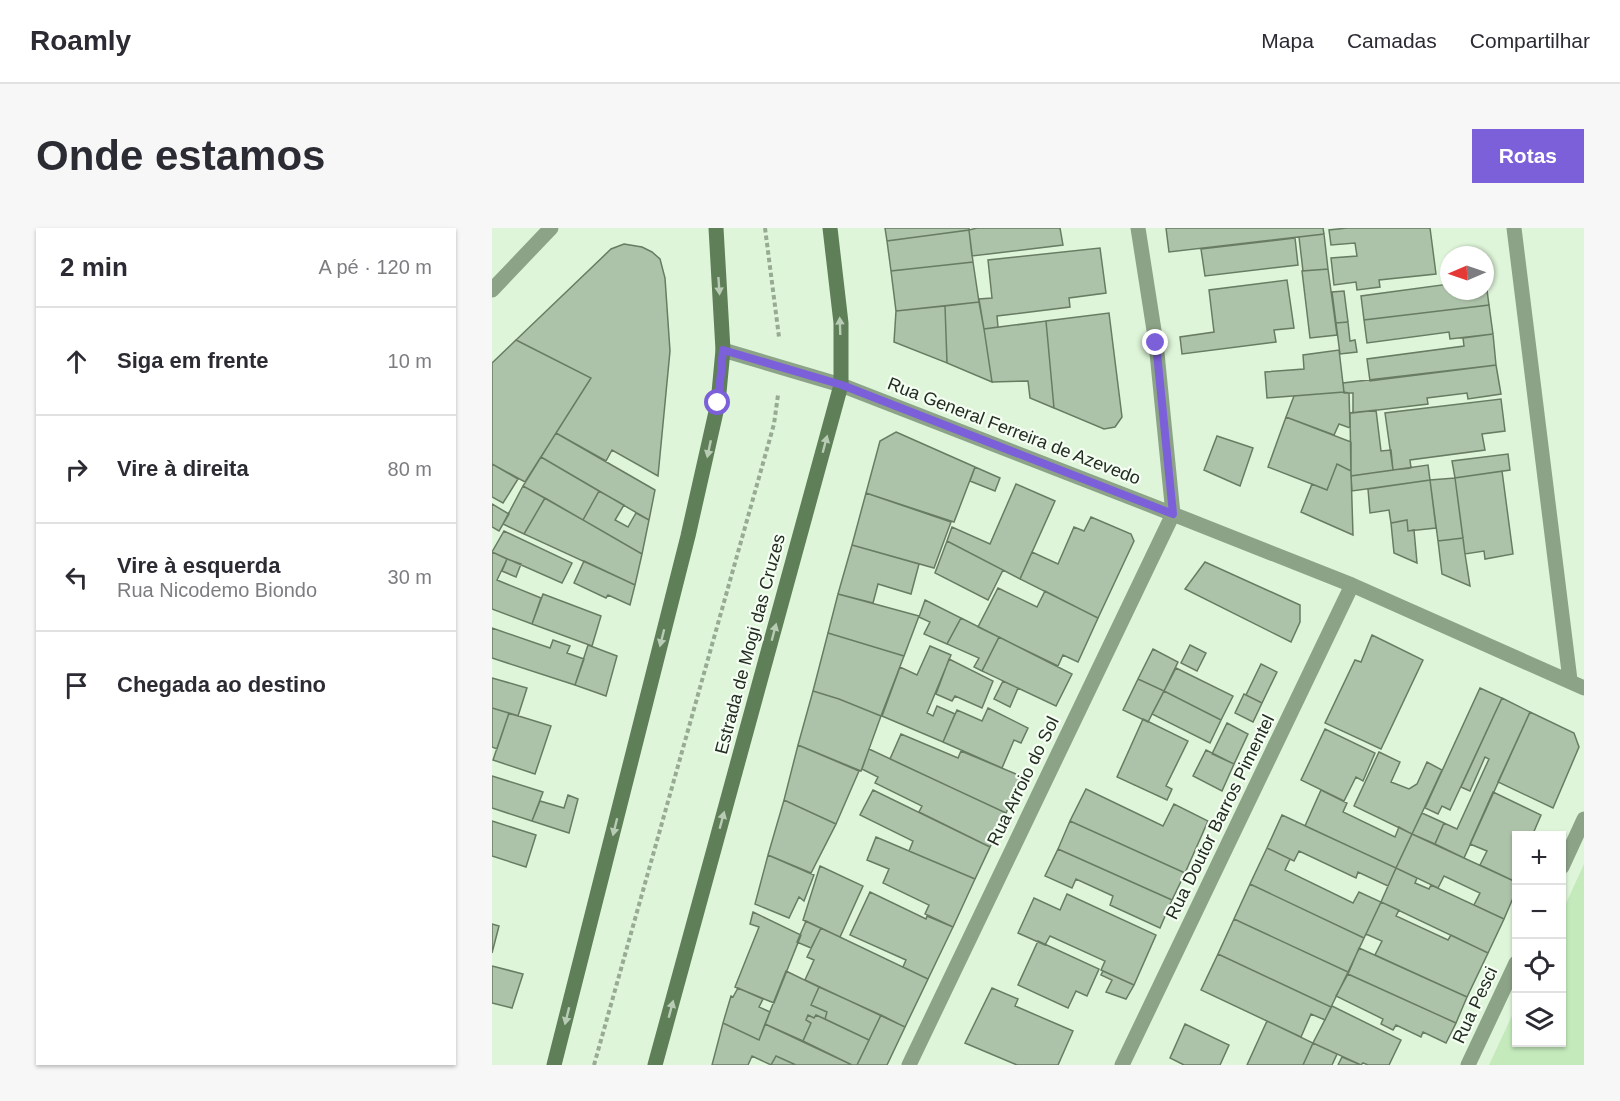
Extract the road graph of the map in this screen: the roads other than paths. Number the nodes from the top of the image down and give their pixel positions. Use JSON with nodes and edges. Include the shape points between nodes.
{"nodes":[{"id":1,"x":551,"y":228,"type":"edge"},
{"id":2,"x":716,"y":228,"type":"edge"},
{"id":3,"x":830,"y":228,"type":"edge"},
{"id":4,"x":1138,"y":228,"type":"edge"},
{"id":5,"x":1514,"y":228,"type":"edge"},
{"id":6,"x":492,"y":290,"type":"edge"},
{"id":7,"x":723,"y":350,"type":"junction"},
{"id":8,"x":842,"y":385,"type":"junction"},
{"id":9,"x":1173,"y":514,"type":"junction"},
{"id":10,"x":1352,"y":585,"type":"junction"},
{"id":11,"x":1570,"y":680,"type":"junction"},
{"id":12,"x":1584,"y":688,"type":"edge"},
{"id":13,"x":1584,"y":819,"type":"edge"},
{"id":14,"x":1566,"y":858,"type":"edge"},
{"id":15,"x":1512,"y":972,"type":"edge"},
{"id":16,"x":555,"y":1065,"type":"edge"},
{"id":17,"x":655,"y":1065,"type":"edge"},
{"id":18,"x":909,"y":1065,"type":"edge"},
{"id":19,"x":1122,"y":1065,"type":"edge"},
{"id":20,"x":1468,"y":1065,"type":"edge"}],
"edges":[{"from":1,"to":6,"type":"street"},
{"from":2,"to":7,"type":"main road","one_way":true},
{"from":8,"to":3,"type":"main road","name":"Estrada de Mogi das Cruzes","one_way":true,"via":[[841,323]]},
{"from":4,"to":9,"type":"street","via":[[1156,343]]},
{"from":5,"to":11,"type":"street"},
{"from":7,"to":8,"type":"street","name":"Rua General Ferreira de Azevedo"},
{"from":7,"to":16,"type":"main road","one_way":true,"via":[[718,403],[696,503]]},
{"from":8,"to":9,"type":"street","name":"Rua General Ferreira de Azevedo"},
{"from":17,"to":8,"type":"main road","name":"Estrada de Mogi das Cruzes","one_way":true},
{"from":9,"to":10,"type":"street","name":"Rua General Ferreira de Azevedo"},
{"from":9,"to":18,"type":"street","name":"Rua Arroio do Sol"},
{"from":10,"to":11,"type":"street","name":"Rua General Ferreira de Azevedo"},
{"from":10,"to":19,"type":"street","name":"Rua Doutor Barros Pimentel"},
{"from":11,"to":12,"type":"street","name":"Rua General Ferreira de Azevedo"},
{"from":13,"to":14,"type":"street"},
{"from":15,"to":20,"type":"street","name":"Rua Pesci"}]}
